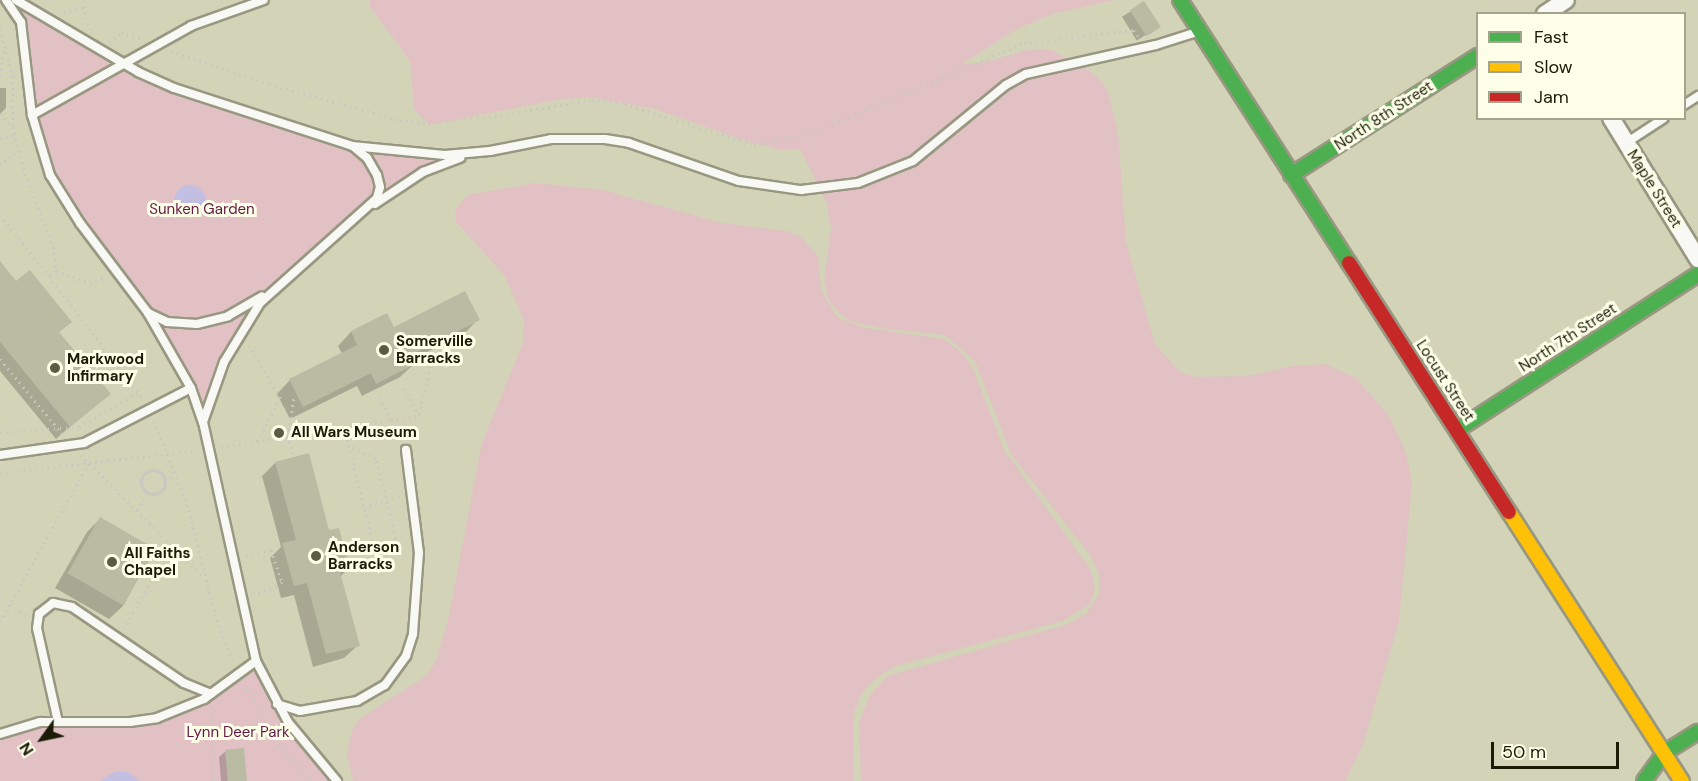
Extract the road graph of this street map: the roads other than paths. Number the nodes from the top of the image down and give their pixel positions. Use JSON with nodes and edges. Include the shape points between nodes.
{"nodes":[{"id":1,"x":6,"y":0,"type":"edge"},
{"id":2,"x":16,"y":0,"type":"edge"},
{"id":3,"x":264,"y":0,"type":"edge"},
{"id":4,"x":1180,"y":0,"type":"edge"},
{"id":5,"x":1566,"y":0,"type":"edge"},
{"id":6,"x":1547,"y":12,"type":"edge"},
{"id":7,"x":1200,"y":31,"type":"junction"},
{"id":8,"x":1476,"y":58,"type":"edge"},
{"id":9,"x":124,"y":63,"type":"junction"},
{"id":10,"x":32,"y":115,"type":"junction"},
{"id":11,"x":1612,"y":120,"type":"edge"},
{"id":12,"x":1661,"y":120,"type":"edge"},
{"id":13,"x":1626,"y":143,"type":"junction"},
{"id":14,"x":352,"y":146,"type":"junction"},
{"id":15,"x":490,"y":151,"type":"junction"},
{"id":16,"x":1291,"y":175,"type":"junction"},
{"id":17,"x":371,"y":207,"type":"junction"},
{"id":18,"x":1698,"y":259,"type":"edge"},
{"id":19,"x":1698,"y":274,"type":"edge"},
{"id":20,"x":273,"y":289,"type":"junction"},
{"id":21,"x":148,"y":313,"type":"junction"},
{"id":22,"x":191,"y":388,"type":"junction"},
{"id":23,"x":204,"y":422,"type":"junction"},
{"id":24,"x":1456,"y":430,"type":"junction"},
{"id":25,"x":406,"y":450,"type":"road end"},
{"id":26,"x":0,"y":455,"type":"edge"},
{"id":27,"x":256,"y":661,"type":"junction"},
{"id":28,"x":211,"y":693,"type":"junction"},
{"id":29,"x":277,"y":704,"type":"junction"},
{"id":30,"x":58,"y":722,"type":"junction"},
{"id":31,"x":1698,"y":732,"type":"edge"},
{"id":32,"x":0,"y":734,"type":"edge"},
{"id":33,"x":1664,"y":753,"type":"junction"},
{"id":34,"x":337,"y":781,"type":"edge"},
{"id":35,"x":1644,"y":781,"type":"edge"},
{"id":36,"x":1682,"y":781,"type":"edge"}],
"edges":[{"from":1,"to":10,"type":"lane","via":[[15,10],[23,31]]},
{"from":2,"to":9,"type":"lane"},
{"from":3,"to":9,"type":"lane","via":[[206,20]]},
{"from":4,"to":7,"type":"street","name":"Locust Street"},
{"from":5,"to":6,"type":"street"},
{"from":7,"to":15,"type":"lane","via":[[1145,48],[1026,74],[1006,85],[913,161],[879,176],[830,188],[801,190],[757,185],[628,143],[604,139],[551,139]]},
{"from":7,"to":16,"type":"street","name":"Locust Street"},
{"from":8,"to":16,"type":"street","name":"North 8th Street"},
{"from":9,"to":10,"type":"lane"},
{"from":9,"to":14,"type":"lane","via":[[174,88]]},
{"from":10,"to":21,"type":"lane","via":[[55,185]]},
{"from":11,"to":13,"type":"street","name":"Maple Street"},
{"from":12,"to":13,"type":"lane"},
{"from":13,"to":18,"type":"street","name":"Maple Street"},
{"from":14,"to":15,"type":"lane","via":[[405,154]]},
{"from":14,"to":17,"type":"lane","via":[[368,158],[379,181],[379,192]]},
{"from":15,"to":17,"type":"lane","via":[[451,160],[423,172]]},
{"from":16,"to":24,"type":"street","name":"Locust Street"},
{"from":17,"to":20,"type":"lane"},
{"from":19,"to":24,"type":"street","name":"North 7th Street"},
{"from":20,"to":21,"type":"lane","via":[[228,316],[205,323],[177,324]]},
{"from":20,"to":23,"type":"lane","via":[[241,330],[224,362]]},
{"from":21,"to":22,"type":"lane"},
{"from":22,"to":23,"type":"lane"},
{"from":22,"to":26,"type":"lane","via":[[111,432],[72,446]]},
{"from":23,"to":27,"type":"lane","via":[[239,597]]},
{"from":24,"to":33,"type":"street","name":"Locust Street"},
{"from":25,"to":29,"type":"lane","via":[[419,553],[413,634],[406,656],[386,684],[357,701],[300,711]]},
{"from":27,"to":28,"type":"lane"},
{"from":27,"to":29,"type":"lane"},
{"from":28,"to":30,"type":"lane","via":[[157,718],[130,723]]},
{"from":28,"to":30,"type":"lane","via":[[184,683],[61,603],[45,608],[37,622]]},
{"from":29,"to":34,"type":"lane","via":[[303,744]]},
{"from":30,"to":32,"type":"lane","via":[[19,726]]},
{"from":31,"to":33,"type":"street"},
{"from":33,"to":35,"type":"street"},
{"from":33,"to":36,"type":"street","name":"Locust Street"}]}
